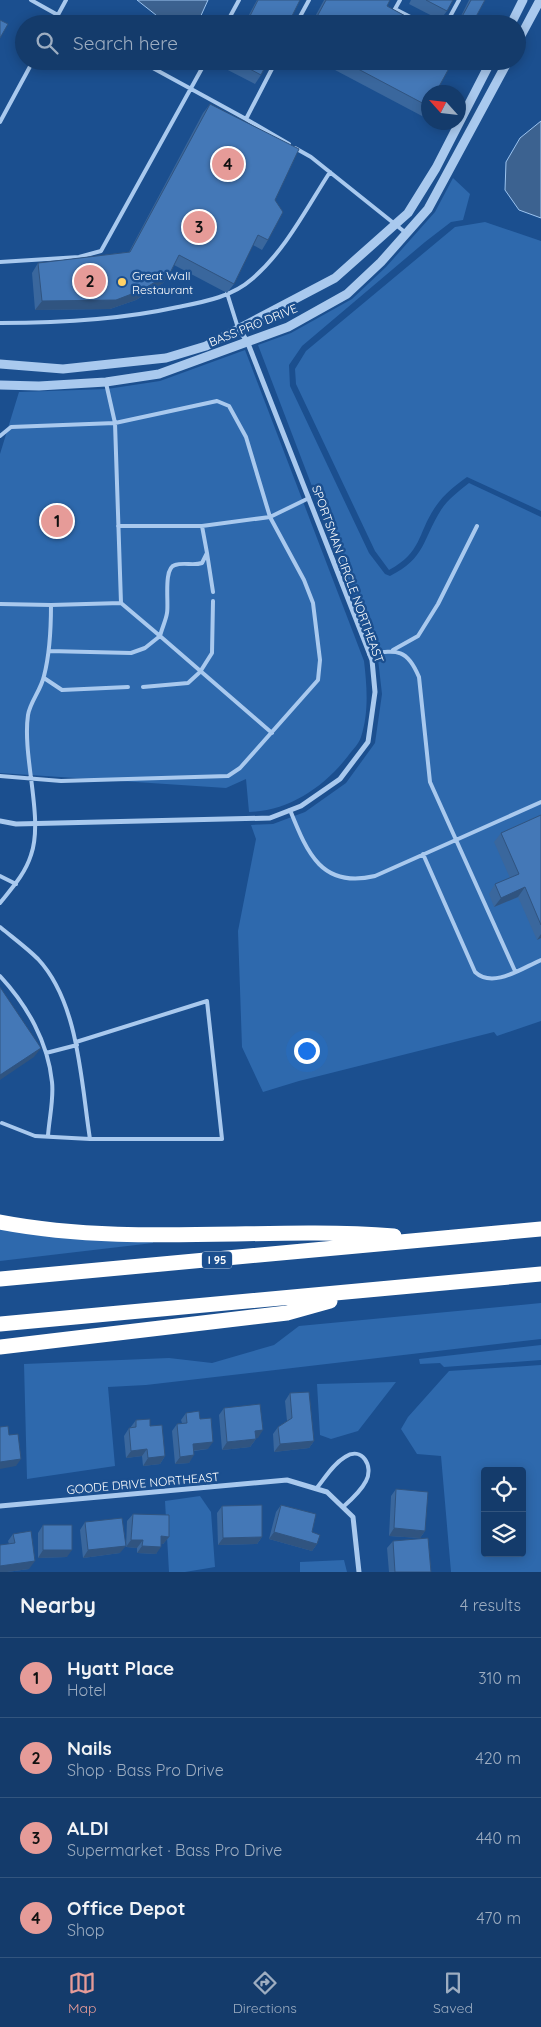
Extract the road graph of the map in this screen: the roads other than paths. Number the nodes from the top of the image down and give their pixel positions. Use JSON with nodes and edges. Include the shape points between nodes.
{"nodes":[{"id":1,"x":31,"y":0,"type":"edge"},
{"id":2,"x":66,"y":0,"type":"edge"},
{"id":3,"x":239,"y":0,"type":"edge"},
{"id":4,"x":309,"y":0,"type":"edge"},
{"id":5,"x":400,"y":0,"type":"edge"},
{"id":6,"x":459,"y":0,"type":"edge"},
{"id":7,"x":523,"y":0,"type":"edge"},
{"id":8,"x":540,"y":0,"type":"edge"},
{"id":9,"x":58,"y":15,"type":"joint"},
{"id":10,"x":231,"y":15,"type":"edge"},
{"id":11,"x":301,"y":15,"type":"edge"},
{"id":12,"x":407,"y":15,"type":"edge"},
{"id":13,"x":451,"y":15,"type":"edge"},
{"id":14,"x":516,"y":15,"type":"edge"},
{"id":15,"x":526,"y":26,"type":"edge"},
{"id":16,"x":28,"y":70,"type":"edge"},
{"id":17,"x":156,"y":70,"type":"edge"},
{"id":18,"x":201,"y":70,"type":"edge"},
{"id":19,"x":271,"y":70,"type":"edge"},
{"id":20,"x":487,"y":70,"type":"edge"},
{"id":21,"x":503,"y":70,"type":"edge"},
{"id":22,"x":190,"y":90,"type":"junction"},
{"id":23,"x":246,"y":119,"type":"junction"},
{"id":24,"x":0,"y":122,"type":"edge"},
{"id":25,"x":330,"y":172,"type":"junction"},
{"id":26,"x":394,"y":226,"type":"junction"},
{"id":27,"x":406,"y":234,"type":"junction"},
{"id":28,"x":0,"y":262,"type":"edge"},
{"id":29,"x":227,"y":293,"type":"junction"},
{"id":30,"x":0,"y":323,"type":"edge"},
{"id":31,"x":238,"y":328,"type":"junction"},
{"id":32,"x":247,"y":341,"type":"junction"},
{"id":33,"x":0,"y":364,"type":"edge"},
{"id":34,"x":106,"y":382,"type":"junction"},
{"id":35,"x":0,"y":385,"type":"edge"},
{"id":36,"x":115,"y":423,"type":"junction"},
{"id":37,"x":0,"y":436,"type":"edge"},
{"id":38,"x":309,"y":498,"type":"junction"},
{"id":39,"x":270,"y":517,"type":"junction"},
{"id":40,"x":118,"y":526,"type":"junction"},
{"id":41,"x":202,"y":526,"type":"junction"},
{"id":42,"x":477,"y":526,"type":"dead end"},
{"id":43,"x":207,"y":553,"type":"junction"},
{"id":44,"x":213,"y":592,"type":"dead end"},
{"id":45,"x":213,"y":601,"type":"dead end"},
{"id":46,"x":121,"y":603,"type":"junction"},
{"id":47,"x":0,"y":604,"type":"edge"},
{"id":48,"x":51,"y":605,"type":"junction"},
{"id":49,"x":160,"y":636,"type":"junction"},
{"id":50,"x":393,"y":650,"type":"junction"},
{"id":51,"x":49,"y":651,"type":"junction"},
{"id":52,"x":369,"y":654,"type":"junction"},
{"id":53,"x":200,"y":672,"type":"junction"},
{"id":54,"x":44,"y":678,"type":"junction"},
{"id":55,"x":143,"y":687,"type":"dead end"},
{"id":56,"x":128,"y":688,"type":"dead end"},
{"id":57,"x":272,"y":733,"type":"junction"},
{"id":58,"x":0,"y":776,"type":"edge"},
{"id":59,"x":31,"y":780,"type":"junction"},
{"id":60,"x":541,"y":802,"type":"edge"},
{"id":61,"x":290,"y":810,"type":"junction"},
{"id":62,"x":0,"y":821,"type":"edge"},
{"id":63,"x":35,"y":823,"type":"junction"},
{"id":64,"x":455,"y":839,"type":"junction"},
{"id":65,"x":423,"y":854,"type":"junction"},
{"id":66,"x":0,"y":876,"type":"edge"},
{"id":67,"x":16,"y":884,"type":"junction"},
{"id":68,"x":0,"y":903,"type":"edge"},
{"id":69,"x":0,"y":927,"type":"edge"},
{"id":70,"x":541,"y":960,"type":"edge"},
{"id":71,"x":515,"y":971,"type":"junction"},
{"id":72,"x":0,"y":976,"type":"edge"},
{"id":73,"x":76,"y":1044,"type":"junction"},
{"id":74,"x":46,"y":1053,"type":"junction"},
{"id":75,"x":2,"y":1123,"type":"dead end"},
{"id":76,"x":48,"y":1136,"type":"junction"},
{"id":77,"x":90,"y":1138,"type":"junction"},
{"id":78,"x":0,"y":1222,"type":"edge"},
{"id":79,"x":541,"y":1229,"type":"edge"},
{"id":80,"x":433,"y":1239,"type":"junction"},
{"id":81,"x":541,"y":1274,"type":"edge"},
{"id":82,"x":0,"y":1279,"type":"edge"},
{"id":83,"x":370,"y":1290,"type":"junction"},
{"id":84,"x":0,"y":1324,"type":"edge"},
{"id":85,"x":0,"y":1347,"type":"edge"},
{"id":86,"x":316,"y":1489,"type":"junction"},
{"id":87,"x":0,"y":1506,"type":"edge"},
{"id":88,"x":343,"y":1508,"type":"junction"},
{"id":89,"x":359,"y":1572,"type":"edge"}],
"edges":[{"from":1,"to":9,"type":"lane"},
{"from":2,"to":9,"type":"lane"},
{"from":3,"to":10,"type":"lane"},
{"from":4,"to":11,"type":"lane"},
{"from":5,"to":12,"type":"lane","via":[[395,9]]},
{"from":6,"to":13,"type":"lane"},
{"from":7,"to":14,"type":"street"},
{"from":8,"to":15,"type":"street"},
{"from":16,"to":24,"type":"lane"},
{"from":17,"to":22,"type":"lane"},
{"from":18,"to":22,"type":"lane"},
{"from":19,"to":23,"type":"lane"},
{"from":20,"to":26,"type":"street","name":"BASS PRO DRIVE","via":[[436,168],[408,212]]},
{"from":21,"to":27,"type":"street","name":"BASS PRO DRIVE","via":[[428,208]]},
{"from":22,"to":23,"type":"lane"},
{"from":22,"to":28,"type":"lane","via":[[101,252],[79,258]]},
{"from":23,"to":25,"type":"lane","via":[[311,157]]},
{"from":25,"to":26,"type":"lane"},
{"from":25,"to":29,"type":"lane","via":[[274,259],[250,281]]},
{"from":26,"to":27,"type":"lane"},
{"from":26,"to":31,"type":"street","name":"BASS PRO DRIVE","via":[[335,278]]},
{"from":27,"to":32,"type":"street","name":"BASS PRO DRIVE","via":[[347,294],[288,327]]},
{"from":29,"to":30,"type":"lane","via":[[214,300],[141,315],[66,323]]},
{"from":29,"to":31,"type":"lane"},
{"from":31,"to":32,"type":"street","name":"SPORTSMAN CIRCLE NORTHEAST"},
{"from":31,"to":33,"type":"street","name":"BASS PRO DRIVE","via":[[206,346],[166,358],[63,369]]},
{"from":32,"to":34,"type":"street","name":"BASS PRO DRIVE","via":[[159,374]]},
{"from":32,"to":38,"type":"street","name":"SPORTSMAN CIRCLE NORTHEAST"},
{"from":34,"to":35,"type":"street","name":"BASS PRO DRIVE"},
{"from":34,"to":36,"type":"lane"},
{"from":36,"to":37,"type":"lane","via":[[11,427]]},
{"from":36,"to":39,"type":"lane","via":[[217,401],[229,406],[246,438]]},
{"from":36,"to":40,"type":"lane"},
{"from":38,"to":39,"type":"lane"},
{"from":38,"to":52,"type":"street","name":"SPORTSMAN CIRCLE NORTHEAST"},
{"from":39,"to":41,"type":"lane"},
{"from":39,"to":57,"type":"lane","via":[[313,603],[320,660],[318,680]]},
{"from":40,"to":41,"type":"lane"},
{"from":40,"to":46,"type":"lane"},
{"from":41,"to":43,"type":"lane"},
{"from":42,"to":50,"type":"lane","via":[[418,636]]},
{"from":43,"to":44,"type":"lane"},
{"from":43,"to":49,"type":"lane","via":[[202,563],[175,564],[171,568],[167,578],[167,613]]},
{"from":45,"to":53,"type":"lane","via":[[212,653]]},
{"from":46,"to":48,"type":"lane"},
{"from":46,"to":49,"type":"lane"},
{"from":47,"to":48,"type":"lane"},
{"from":48,"to":51,"type":"lane"},
{"from":49,"to":51,"type":"lane","via":[[145,648],[131,653]]},
{"from":49,"to":53,"type":"lane"},
{"from":50,"to":52,"type":"lane"},
{"from":50,"to":64,"type":"lane","via":[[405,654],[419,677],[430,782]]},
{"from":51,"to":54,"type":"lane"},
{"from":52,"to":61,"type":"street","name":"SPORTSMAN CIRCLE NORTHEAST","via":[[375,692],[368,742],[340,779]]},
{"from":53,"to":55,"type":"lane","via":[[188,683]]},
{"from":53,"to":57,"type":"lane"},
{"from":54,"to":56,"type":"lane","via":[[62,690]]},
{"from":54,"to":59,"type":"lane","via":[[28,713],[26,747]]},
{"from":57,"to":59,"type":"lane","via":[[240,768],[228,776],[167,780]]},
{"from":58,"to":59,"type":"lane"},
{"from":59,"to":63,"type":"lane"},
{"from":60,"to":64,"type":"lane"},
{"from":61,"to":63,"type":"street","name":"SPORTSMAN CIRCLE NORTHEAST","via":[[270,818]]},
{"from":61,"to":65,"type":"lane","via":[[314,860],[337,876],[360,880]]},
{"from":62,"to":63,"type":"street","name":"SPORTSMAN CIRCLE NORTHEAST"},
{"from":63,"to":67,"type":"lane","via":[[32,854]]},
{"from":64,"to":65,"type":"lane"},
{"from":64,"to":71,"type":"lane"},
{"from":65,"to":71,"type":"lane","via":[[475,972],[486,980],[494,980]]},
{"from":66,"to":67,"type":"lane"},
{"from":67,"to":68,"type":"lane"},
{"from":69,"to":73,"type":"lane","via":[[39,960],[61,994]]},
{"from":70,"to":71,"type":"lane"},
{"from":72,"to":74,"type":"lane","via":[[29,1014]]},
{"from":73,"to":74,"type":"lane"},
{"from":73,"to":77,"type":"lane"},
{"from":73,"to":77,"type":"lane","via":[[207,1001],[222,1139]]},
{"from":74,"to":76,"type":"lane","via":[[52,1083]]},
{"from":75,"to":76,"type":"lane","via":[[35,1136]]},
{"from":76,"to":77,"type":"lane"},
{"from":78,"to":80,"type":"highway","via":[[94,1233],[160,1236],[357,1233]]},
{"from":79,"to":80,"type":"highway","number":"I 95"},
{"from":80,"to":82,"type":"highway","number":"I 95"},
{"from":81,"to":83,"type":"highway"},
{"from":83,"to":84,"type":"highway"},
{"from":83,"to":85,"type":"highway","via":[[287,1313]]},
{"from":86,"to":87,"type":"street","name":"GOODE DRIVE NORTHEAST","via":[[287,1480]]},
{"from":86,"to":88,"type":"street","via":[[327,1492]]},
{"from":86,"to":88,"type":"lane","via":[[336,1463],[346,1456],[355,1454],[363,1457],[370,1471],[366,1482]]},
{"from":88,"to":89,"type":"street","via":[[353,1517]]}]}
